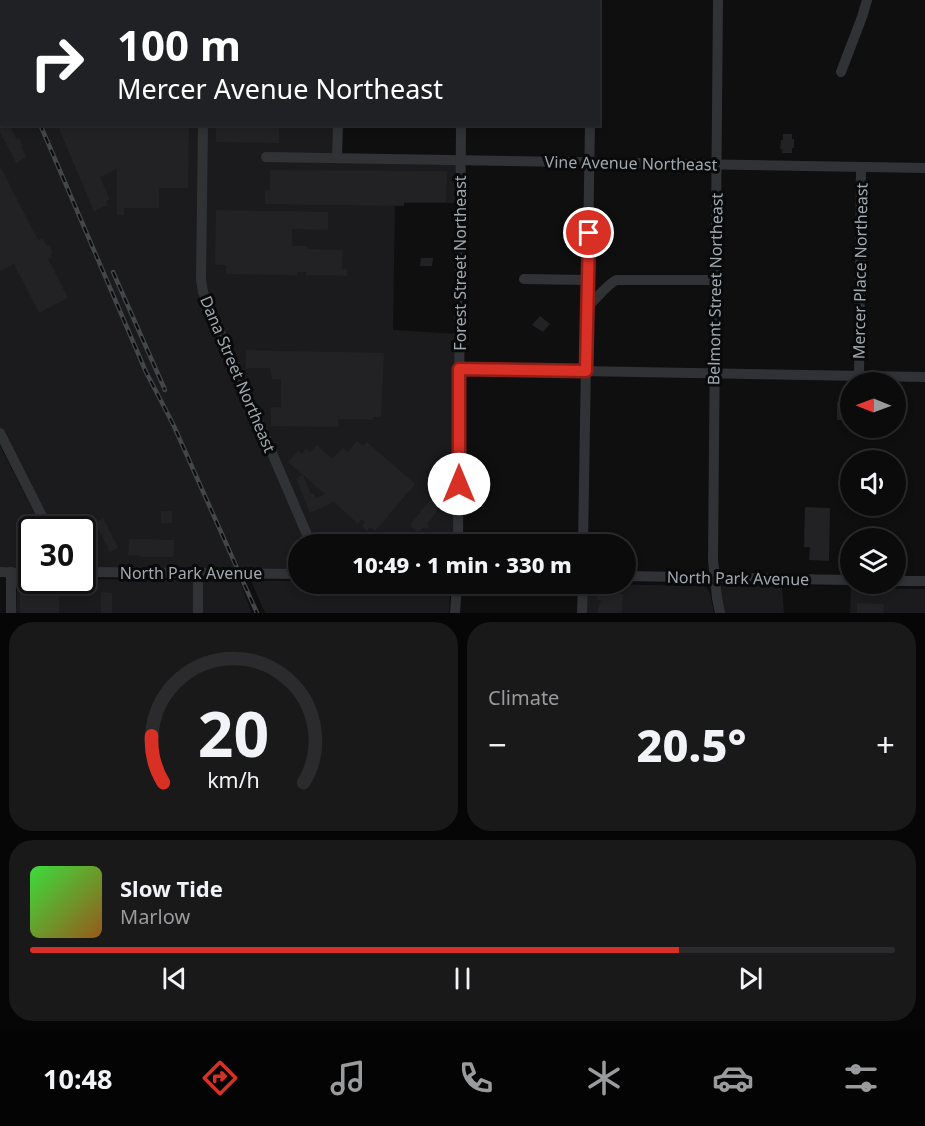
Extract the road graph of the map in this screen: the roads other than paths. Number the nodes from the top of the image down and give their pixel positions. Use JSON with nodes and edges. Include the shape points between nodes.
{"nodes":[{"id":1,"x":718,"y":0,"type":"edge"},
{"id":2,"x":867,"y":0,"type":"edge"},
{"id":3,"x":841,"y":72,"type":"dead end"},
{"id":4,"x":203,"y":126,"type":"edge"},
{"id":5,"x":338,"y":126,"type":"edge"},
{"id":6,"x":461,"y":126,"type":"edge"},
{"id":7,"x":590,"y":126,"type":"edge"},
{"id":8,"x":266,"y":157,"type":"dead end"},
{"id":9,"x":337,"y":158,"type":"junction"},
{"id":10,"x":461,"y":160,"type":"junction"},
{"id":11,"x":590,"y":163,"type":"junction"},
{"id":12,"x":716,"y":164,"type":"junction"},
{"id":13,"x":861,"y":167,"type":"junction"},
{"id":14,"x":925,"y":168,"type":"edge"},
{"id":15,"x":524,"y":279,"type":"dead end"},
{"id":16,"x":588,"y":280,"type":"junction"},
{"id":17,"x":715,"y":280,"type":"junction"},
{"id":18,"x":588,"y":306,"type":"junction"},
{"id":19,"x":459,"y":369,"type":"junction"},
{"id":20,"x":586,"y":371,"type":"junction"},
{"id":21,"x":859,"y":372,"type":"edge"},
{"id":22,"x":714,"y":373,"type":"junction"},
{"id":23,"x":840,"y":376,"type":"edge"},
{"id":24,"x":906,"y":377,"type":"edge"},
{"id":25,"x":925,"y":377,"type":"edge"},
{"id":26,"x":0,"y":433,"type":"edge"},
{"id":27,"x":42,"y":516,"type":"edge"},
{"id":28,"x":307,"y":534,"type":"edge"},
{"id":29,"x":458,"y":534,"type":"edge"},
{"id":30,"x":583,"y":534,"type":"edge"},
{"id":31,"x":6,"y":572,"type":"edge"},
{"id":32,"x":96,"y":572,"type":"edge"},
{"id":33,"x":198,"y":573,"type":"junction"},
{"id":34,"x":288,"y":574,"type":"edge"},
{"id":35,"x":636,"y":576,"type":"edge"},
{"id":36,"x":715,"y":578,"type":"junction"},
{"id":37,"x":840,"y":580,"type":"edge"},
{"id":38,"x":906,"y":581,"type":"edge"},
{"id":39,"x":925,"y":581,"type":"edge"},
{"id":40,"x":456,"y":594,"type":"edge"},
{"id":41,"x":583,"y":594,"type":"edge"},
{"id":42,"x":10,"y":613,"type":"edge"},
{"id":43,"x":198,"y":613,"type":"edge"},
{"id":44,"x":455,"y":613,"type":"edge"},
{"id":45,"x":582,"y":613,"type":"edge"},
{"id":46,"x":720,"y":613,"type":"edge"}],
"edges":[{"from":1,"to":12,"type":"street","name":"Belmont Street Northeast"},
{"from":2,"to":3,"type":"street"},
{"from":4,"to":28,"type":"street","name":"Dana Street Northeast","via":[[203,292]]},
{"from":5,"to":9,"type":"street"},
{"from":6,"to":10,"type":"street","name":"Forest Street Northeast"},
{"from":7,"to":11,"type":"street"},
{"from":8,"to":9,"type":"street","name":"Vine Avenue Northeast"},
{"from":9,"to":10,"type":"street","name":"Vine Avenue Northeast"},
{"from":10,"to":11,"type":"street","name":"Vine Avenue Northeast"},
{"from":10,"to":19,"type":"street","name":"Forest Street Northeast"},
{"from":11,"to":12,"type":"street","name":"Vine Avenue Northeast"},
{"from":11,"to":16,"type":"street"},
{"from":12,"to":13,"type":"street","name":"Vine Avenue Northeast"},
{"from":12,"to":17,"type":"street","name":"Belmont Street Northeast"},
{"from":13,"to":14,"type":"street","name":"Vine Avenue Northeast"},
{"from":13,"to":21,"type":"street","name":"Mercer Place Northeast"},
{"from":15,"to":16,"type":"street"},
{"from":16,"to":18,"type":"street"},
{"from":17,"to":18,"type":"street","via":[[616,280]]},
{"from":17,"to":22,"type":"street","name":"Belmont Street Northeast"},
{"from":18,"to":20,"type":"street"},
{"from":19,"to":20,"type":"street"},
{"from":19,"to":29,"type":"street","name":"Forest Street Northeast"},
{"from":20,"to":22,"type":"street"},
{"from":20,"to":30,"type":"street"},
{"from":22,"to":23,"type":"street"},
{"from":22,"to":36,"type":"street","name":"Belmont Street Northeast"},
{"from":24,"to":25,"type":"street"},
{"from":26,"to":27,"type":"street"},
{"from":31,"to":42,"type":"street"},
{"from":32,"to":33,"type":"street","name":"North Park Avenue"},
{"from":33,"to":34,"type":"street","name":"North Park Avenue"},
{"from":33,"to":43,"type":"street"},
{"from":35,"to":36,"type":"street","name":"North Park Avenue"},
{"from":36,"to":37,"type":"street","name":"North Park Avenue"},
{"from":36,"to":46,"type":"street","name":"Belmont Street Northeast"},
{"from":38,"to":39,"type":"street"},
{"from":40,"to":44,"type":"street"},
{"from":41,"to":45,"type":"street"}]}
